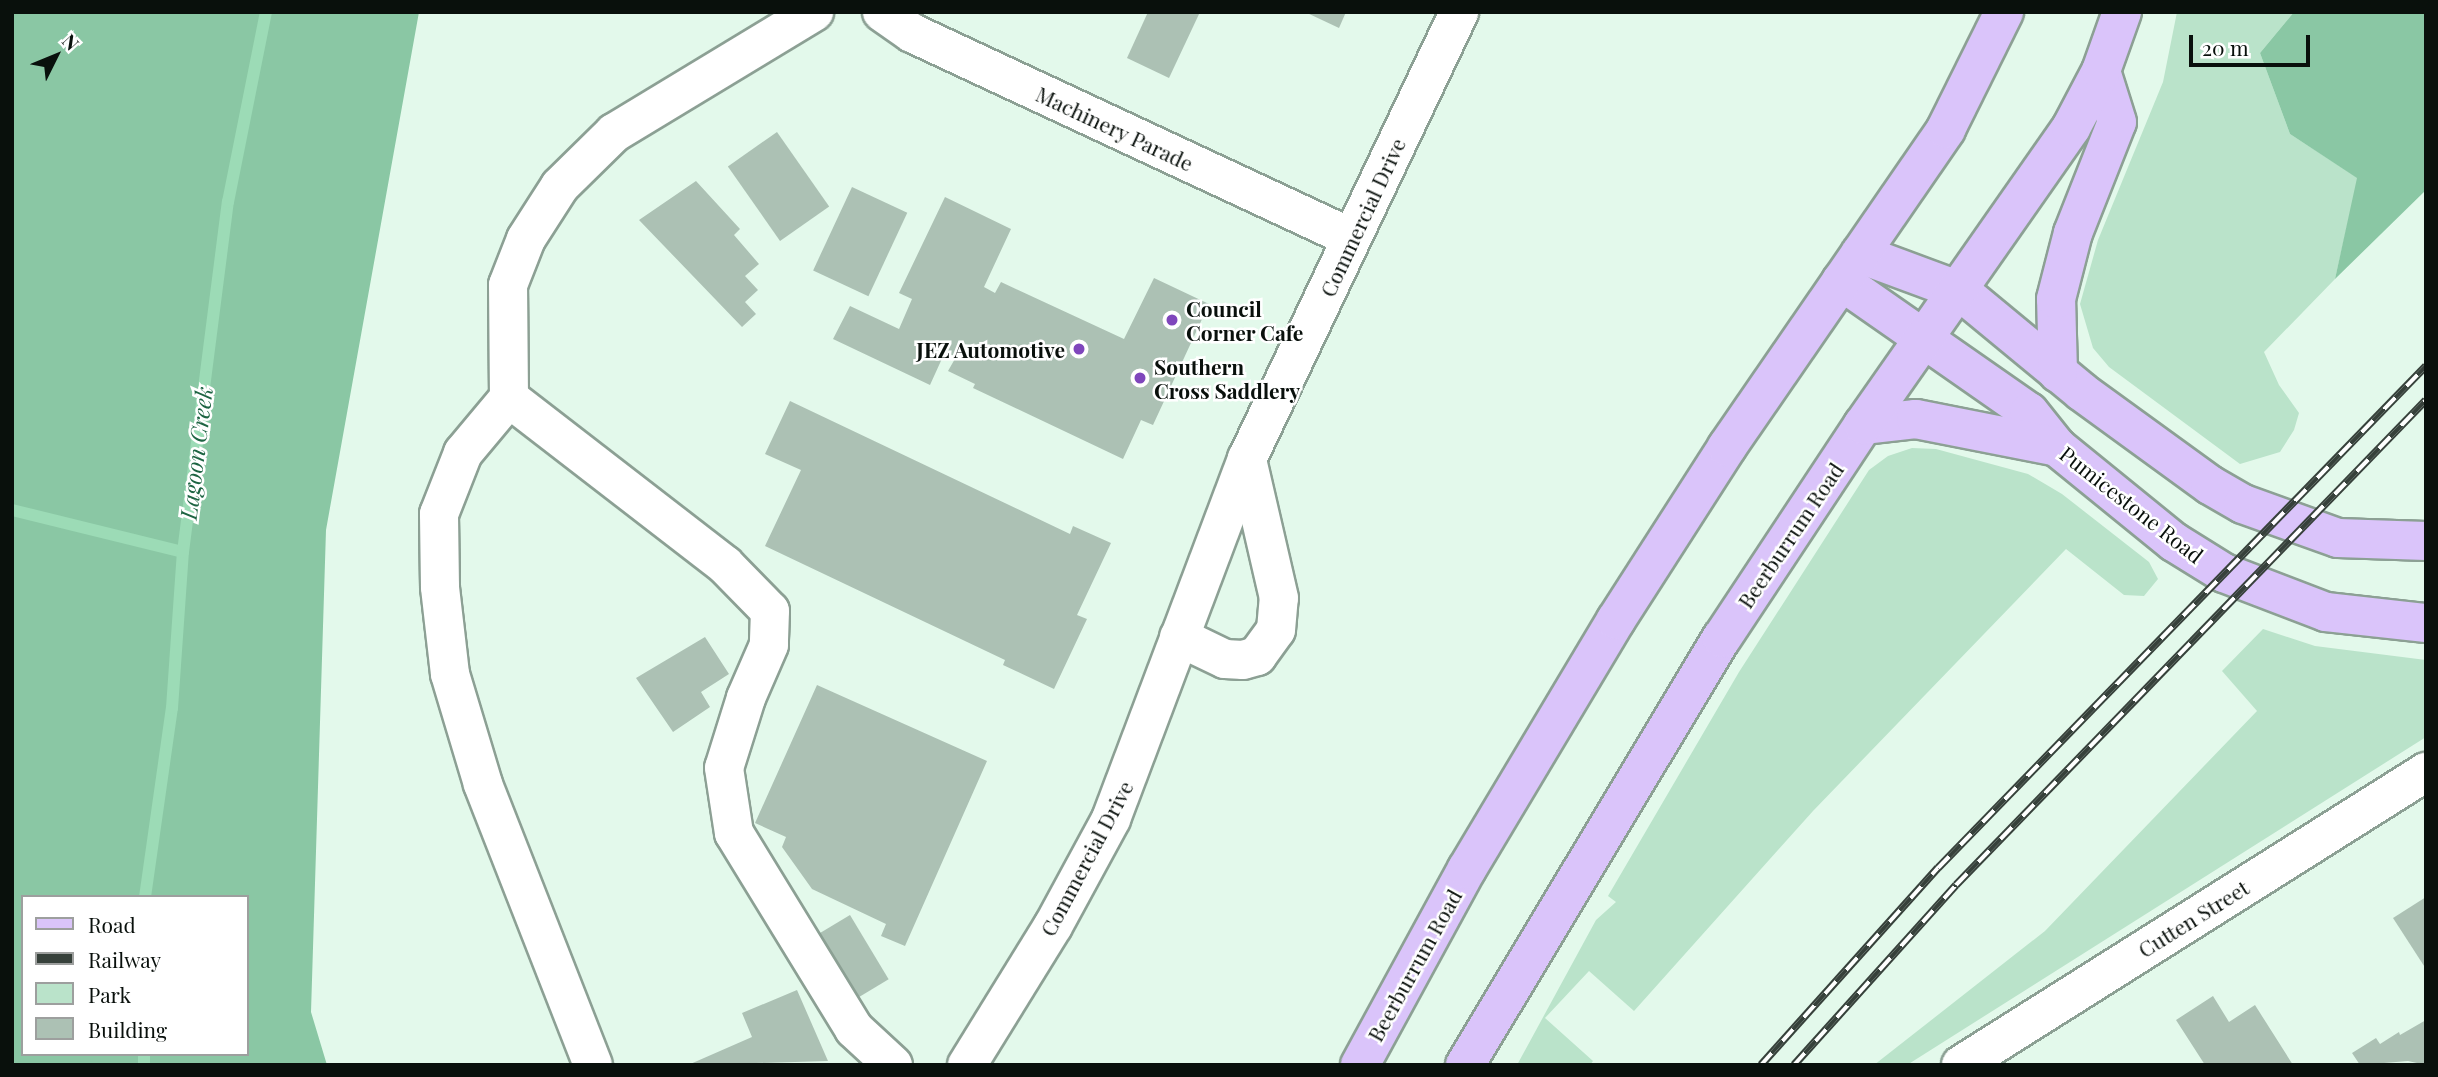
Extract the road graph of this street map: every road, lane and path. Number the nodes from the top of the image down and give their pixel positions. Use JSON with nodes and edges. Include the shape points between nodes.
{"nodes":[{"id":1,"x":814,"y":12,"type":"edge"},
{"id":2,"x":882,"y":12,"type":"edge"},
{"id":3,"x":1459,"y":12,"type":"edge"},
{"id":4,"x":2004,"y":12,"type":"edge"},
{"id":5,"x":2122,"y":12,"type":"edge"},
{"id":6,"x":2101,"y":71,"type":"junction"},
{"id":7,"x":1352,"y":238,"type":"junction"},
{"id":8,"x":1851,"y":267,"type":"junction"},
{"id":9,"x":1960,"y":291,"type":"junction"},
{"id":10,"x":1923,"y":339,"type":"junction"},
{"id":11,"x":2058,"y":373,"type":"junction"},
{"id":12,"x":509,"y":398,"type":"junction"},
{"id":13,"x":1863,"y":425,"type":"junction"},
{"id":14,"x":2057,"y":447,"type":"junction"},
{"id":15,"x":1247,"y":459,"type":"junction"},
{"id":16,"x":2426,"y":541,"type":"edge"},
{"id":17,"x":2426,"y":623,"type":"edge"},
{"id":18,"x":1179,"y":638,"type":"junction"},
{"id":19,"x":2426,"y":772,"type":"edge"},
{"id":20,"x":593,"y":1065,"type":"edge"},
{"id":21,"x":893,"y":1065,"type":"edge"},
{"id":22,"x":967,"y":1065,"type":"edge"},
{"id":23,"x":1360,"y":1065,"type":"edge"},
{"id":24,"x":1465,"y":1065,"type":"edge"},
{"id":25,"x":1961,"y":1065,"type":"edge"}],
"edges":[{"from":1,"to":12,"type":"street","via":[[614,133],[560,186],[526,239],[508,285]]},
{"from":2,"to":7,"type":"street","name":"Machinery Parade","via":[[912,33]]},
{"from":3,"to":7,"type":"street","name":"Commercial Drive"},
{"from":4,"to":8,"type":"main road","name":"Beerburrum Road","via":[[1947,129]]},
{"from":5,"to":6,"type":"main road","name":"Beerburrum Road"},
{"from":6,"to":9,"type":"main road","name":"Beerburrum Road","via":[[2064,139]]},
{"from":6,"to":11,"type":"main road","via":[[2117,122],[2073,233],[2056,299]]},
{"from":7,"to":15,"type":"street","name":"Commercial Drive"},
{"from":8,"to":9,"type":"main road"},
{"from":8,"to":10,"type":"main road","name":"Pumicestone Road"},
{"from":8,"to":23,"type":"main road","name":"Beerburrum Road","via":[[1616,620],[1467,869]]},
{"from":9,"to":10,"type":"main road","name":"Beerburrum Road"},
{"from":9,"to":11,"type":"main road"},
{"from":10,"to":13,"type":"main road","name":"Beerburrum Road"},
{"from":10,"to":14,"type":"main road","name":"Pumicestone Road","via":[[2029,412]]},
{"from":11,"to":16,"type":"main road","via":[[2210,485],[2243,504],[2339,538]]},
{"from":12,"to":20,"type":"street","via":[[463,453],[439,514],[440,587],[450,674],[483,784]]},
{"from":12,"to":21,"type":"street","via":[[725,565],[769,611],[769,645],[724,768],[734,833],[854,1029]]},
{"from":13,"to":14,"type":"main road","via":[[1926,420]]},
{"from":13,"to":24,"type":"main road","name":"Beerburrum Road","via":[[1722,638]]},
{"from":14,"to":17,"type":"main road","name":"Pumicestone Road","via":[[2174,542],[2247,584],[2326,612]]},
{"from":15,"to":18,"type":"street","name":"Commercial Drive"},
{"from":15,"to":18,"type":"street","via":[[1279,598],[1276,630],[1257,656],[1243,660],[1225,659]]},
{"from":18,"to":22,"type":"street","name":"Commercial Drive","via":[[1111,819],[1053,926]]},
{"from":19,"to":25,"type":"street","name":"Cutten Street"}]}
